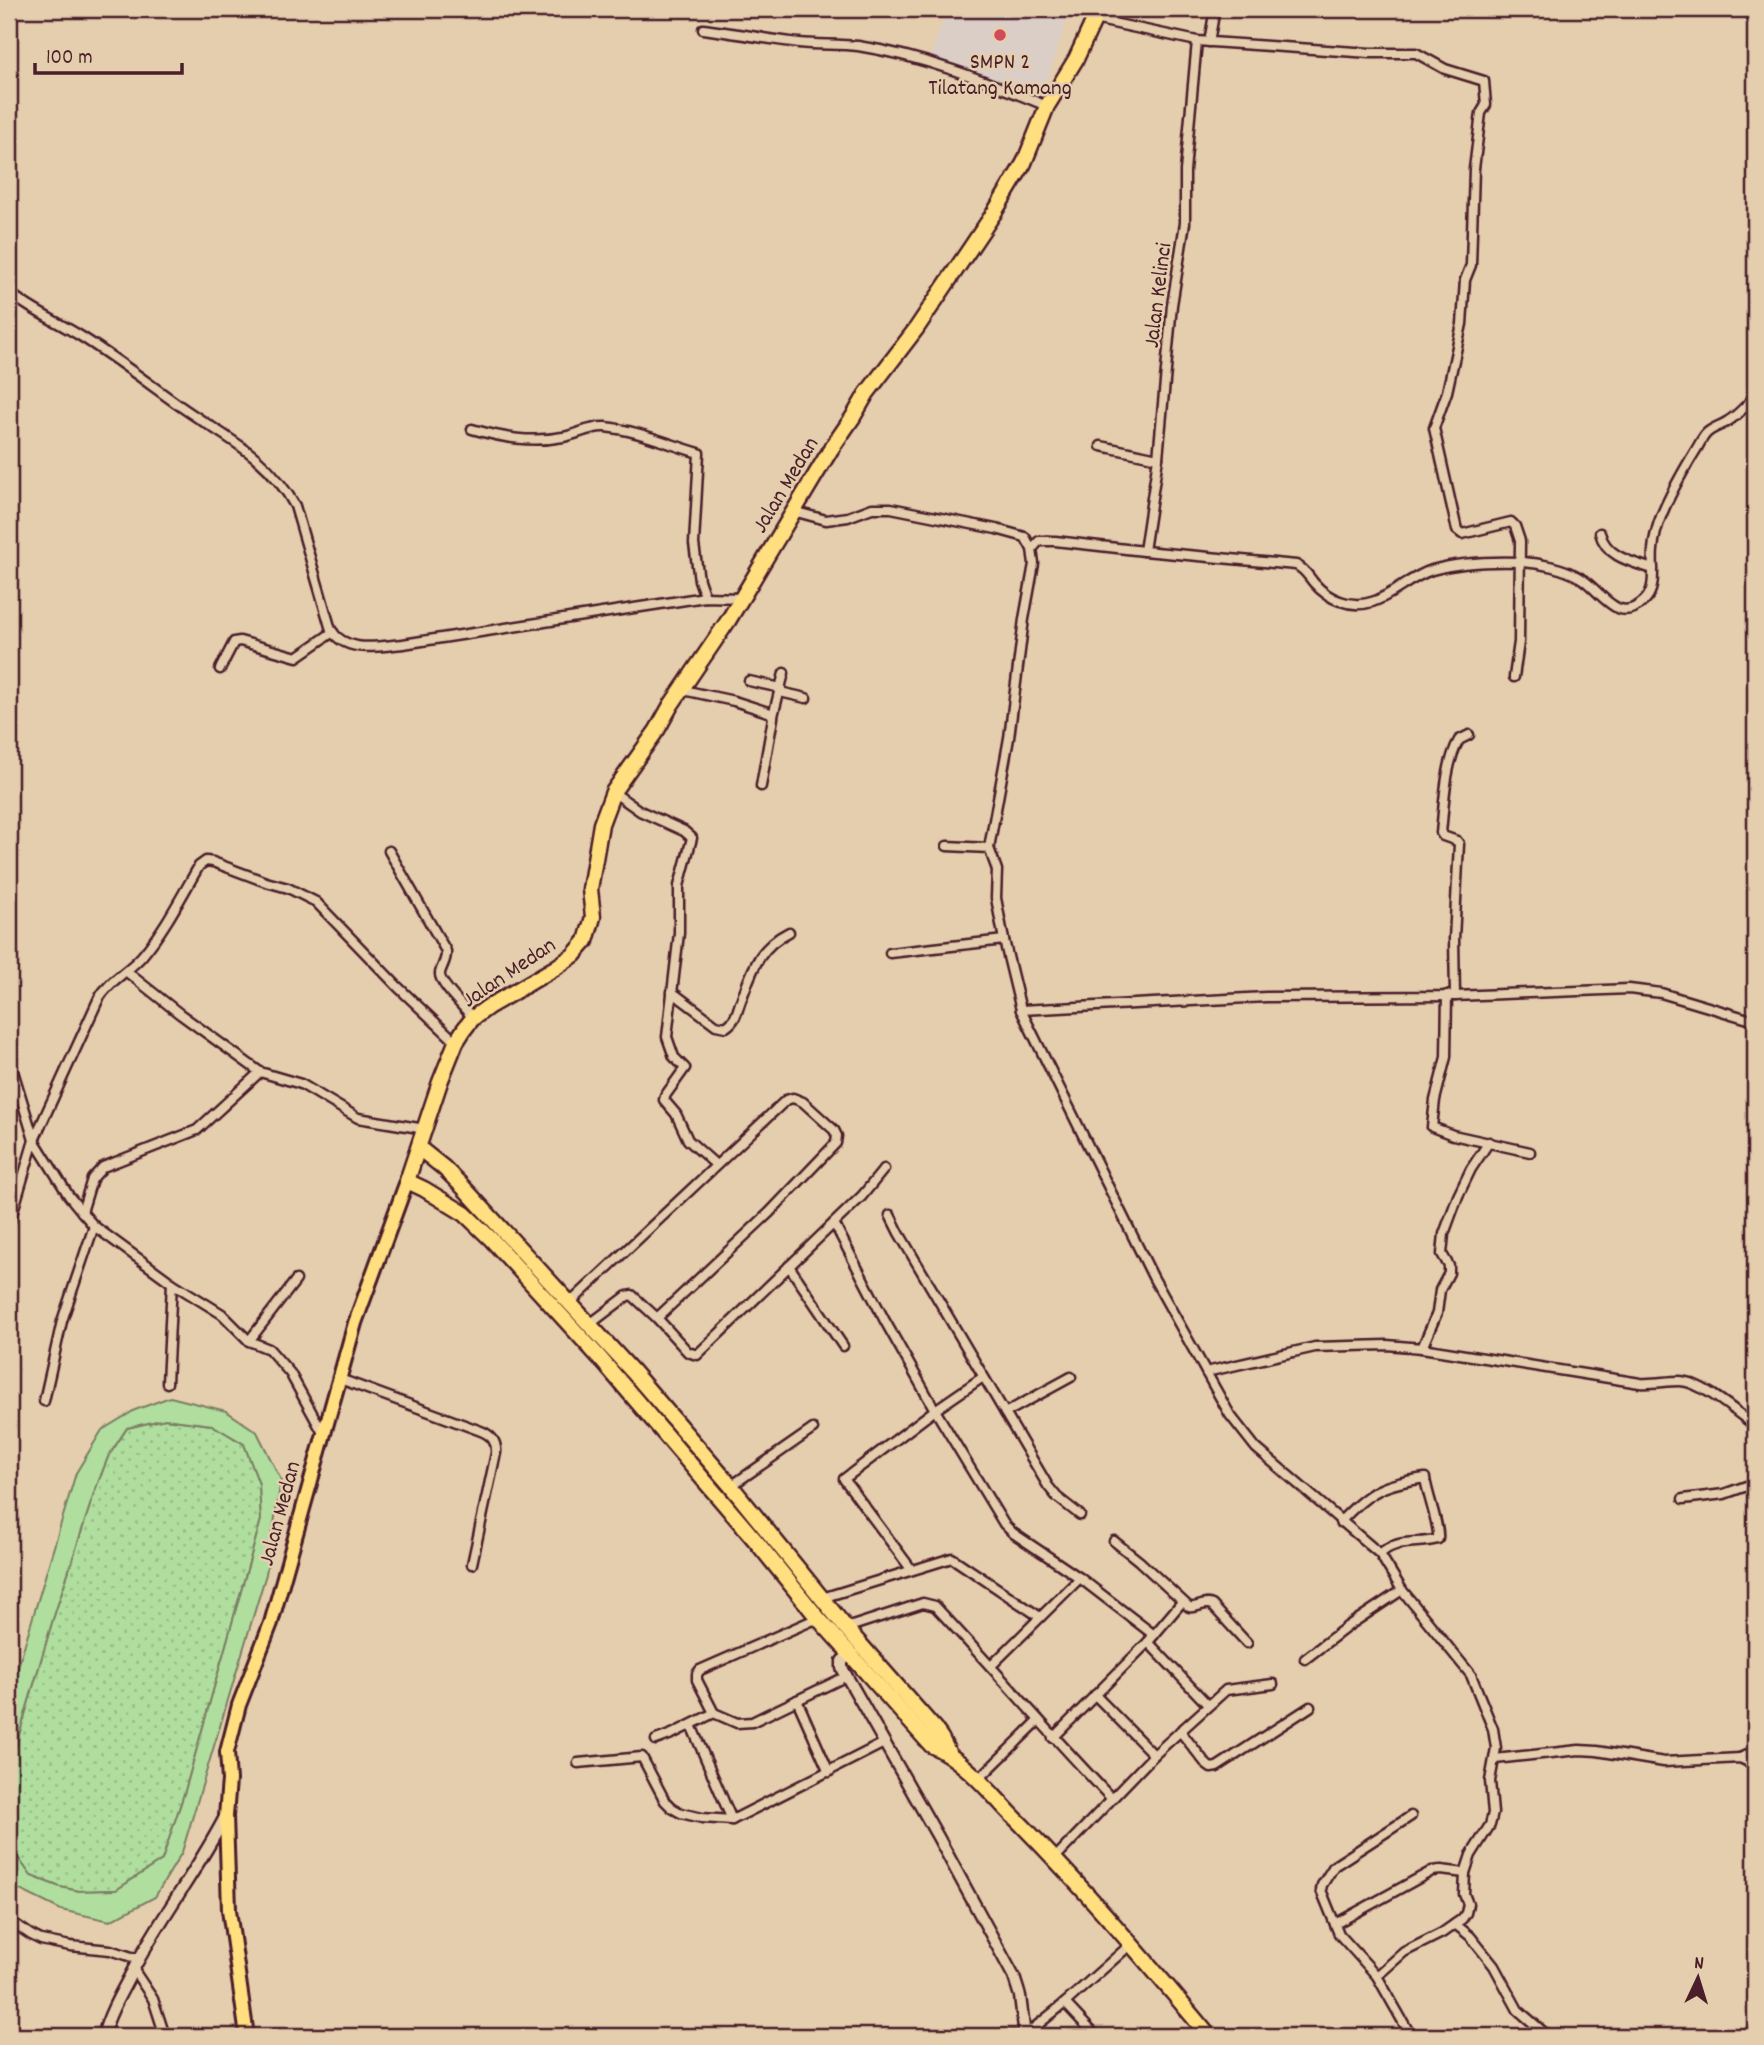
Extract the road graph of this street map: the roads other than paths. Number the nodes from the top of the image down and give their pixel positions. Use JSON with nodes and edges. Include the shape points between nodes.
{"nodes":[{"id":1,"x":1215,"y":9,"type":"edge"},
{"id":2,"x":1097,"y":14,"type":"edge"},
{"id":3,"x":703,"y":29,"type":"dead end"},
{"id":4,"x":1197,"y":41,"type":"junction"},
{"id":5,"x":1209,"y":42,"type":"junction"},
{"id":6,"x":1047,"y":106,"type":"junction"},
{"id":7,"x":9,"y":292,"type":"edge"},
{"id":8,"x":1755,"y":396,"type":"edge"},
{"id":9,"x":472,"y":429,"type":"dead end"},
{"id":10,"x":1101,"y":446,"type":"dead end"},
{"id":11,"x":1158,"y":458,"type":"junction"},
{"id":12,"x":793,"y":511,"type":"junction"},
{"id":13,"x":1600,"y":533,"type":"dead end"},
{"id":14,"x":1032,"y":549,"type":"junction"},
{"id":15,"x":1144,"y":551,"type":"junction"},
{"id":16,"x":1519,"y":562,"type":"junction"},
{"id":17,"x":1653,"y":569,"type":"junction"},
{"id":18,"x":705,"y":597,"type":"junction"},
{"id":19,"x":742,"y":598,"type":"junction"},
{"id":20,"x":332,"y":632,"type":"junction"},
{"id":21,"x":220,"y":669,"type":"dead end"},
{"id":22,"x":784,"y":673,"type":"dead end"},
{"id":23,"x":1514,"y":677,"type":"dead end"},
{"id":24,"x":749,"y":681,"type":"dead end"},
{"id":25,"x":683,"y":690,"type":"junction"},
{"id":26,"x":780,"y":690,"type":"junction"},
{"id":27,"x":806,"y":698,"type":"dead end"},
{"id":28,"x":773,"y":716,"type":"junction"},
{"id":29,"x":1469,"y":736,"type":"dead end"},
{"id":30,"x":761,"y":786,"type":"dead end"},
{"id":31,"x":612,"y":792,"type":"junction"},
{"id":32,"x":947,"y":846,"type":"dead end"},
{"id":33,"x":989,"y":848,"type":"junction"},
{"id":34,"x":389,"y":851,"type":"dead end"},
{"id":35,"x":789,"y":932,"type":"dead end"},
{"id":36,"x":1004,"y":940,"type":"junction"},
{"id":37,"x":890,"y":953,"type":"dead end"},
{"id":38,"x":127,"y":972,"type":"junction"},
{"id":39,"x":672,"y":992,"type":"junction"},
{"id":40,"x":1451,"y":995,"type":"junction"},
{"id":41,"x":1021,"y":1010,"type":"junction"},
{"id":42,"x":473,"y":1018,"type":"junction"},
{"id":43,"x":1755,"y":1021,"type":"edge"},
{"id":44,"x":456,"y":1042,"type":"junction"},
{"id":45,"x":9,"y":1058,"type":"edge"},
{"id":46,"x":260,"y":1072,"type":"junction"},
{"id":47,"x":425,"y":1129,"type":"junction"},
{"id":48,"x":34,"y":1140,"type":"junction"},
{"id":49,"x":1489,"y":1142,"type":"junction"},
{"id":50,"x":419,"y":1148,"type":"junction"},
{"id":51,"x":1530,"y":1152,"type":"dead end"},
{"id":52,"x":716,"y":1165,"type":"junction"},
{"id":53,"x":884,"y":1169,"type":"dead end"},
{"id":54,"x":407,"y":1181,"type":"junction"},
{"id":55,"x":82,"y":1212,"type":"junction"},
{"id":56,"x":890,"y":1215,"type":"dead end"},
{"id":57,"x":834,"y":1223,"type":"junction"},
{"id":58,"x":9,"y":1225,"type":"edge"},
{"id":59,"x":93,"y":1226,"type":"junction"},
{"id":60,"x":789,"y":1266,"type":"junction"},
{"id":61,"x":296,"y":1280,"type":"dead end"},
{"id":62,"x":172,"y":1283,"type":"junction"},
{"id":63,"x":570,"y":1303,"type":"junction"},
{"id":64,"x":657,"y":1318,"type":"junction"},
{"id":65,"x":590,"y":1324,"type":"junction"},
{"id":66,"x":249,"y":1341,"type":"junction"},
{"id":67,"x":843,"y":1346,"type":"dead end"},
{"id":68,"x":1422,"y":1348,"type":"junction"},
{"id":69,"x":1206,"y":1372,"type":"junction"},
{"id":70,"x":983,"y":1377,"type":"junction"},
{"id":71,"x":1071,"y":1377,"type":"dead end"},
{"id":72,"x":340,"y":1378,"type":"junction"},
{"id":73,"x":167,"y":1382,"type":"dead end"},
{"id":74,"x":44,"y":1401,"type":"dead end"},
{"id":75,"x":935,"y":1410,"type":"junction"},
{"id":76,"x":1005,"y":1413,"type":"junction"},
{"id":77,"x":1755,"y":1426,"type":"edge"},
{"id":78,"x":813,"y":1429,"type":"dead end"},
{"id":79,"x":323,"y":1433,"type":"junction"},
{"id":80,"x":1755,"y":1483,"type":"edge"},
{"id":81,"x":730,"y":1486,"type":"junction"},
{"id":82,"x":1683,"y":1499,"type":"dead end"},
{"id":83,"x":1080,"y":1515,"type":"dead end"},
{"id":84,"x":1340,"y":1522,"type":"junction"},
{"id":85,"x":1114,"y":1541,"type":"dead end"},
{"id":86,"x":1380,"y":1553,"type":"junction"},
{"id":87,"x":780,"y":1558,"type":"junction"},
{"id":88,"x":472,"y":1564,"type":"dead end"},
{"id":89,"x":911,"y":1569,"type":"junction"},
{"id":90,"x":1080,"y":1578,"type":"junction"},
{"id":91,"x":1402,"y":1590,"type":"junction"},
{"id":92,"x":822,"y":1598,"type":"junction"},
{"id":93,"x":1182,"y":1602,"type":"junction"},
{"id":94,"x":1040,"y":1617,"type":"junction"},
{"id":95,"x":818,"y":1618,"type":"junction"},
{"id":96,"x":846,"y":1628,"type":"junction"},
{"id":97,"x":1151,"y":1638,"type":"junction"},
{"id":98,"x":1247,"y":1643,"type":"dead end"},
{"id":99,"x":855,"y":1649,"type":"junction"},
{"id":100,"x":1305,"y":1659,"type":"dead end"},
{"id":101,"x":991,"y":1666,"type":"junction"},
{"id":102,"x":847,"y":1676,"type":"junction"},
{"id":103,"x":1273,"y":1684,"type":"dead end"},
{"id":104,"x":1095,"y":1695,"type":"junction"},
{"id":105,"x":797,"y":1700,"type":"junction"},
{"id":106,"x":1208,"y":1705,"type":"junction"},
{"id":107,"x":1310,"y":1707,"type":"dead end"},
{"id":108,"x":714,"y":1713,"type":"junction"},
{"id":109,"x":1038,"y":1721,"type":"junction"},
{"id":110,"x":691,"y":1725,"type":"junction"},
{"id":111,"x":1180,"y":1731,"type":"junction"},
{"id":112,"x":1053,"y":1738,"type":"junction"},
{"id":113,"x":656,"y":1740,"type":"dead end"},
{"id":114,"x":884,"y":1743,"type":"junction"},
{"id":115,"x":1755,"y":1751,"type":"edge"},
{"id":116,"x":1154,"y":1755,"type":"junction"},
{"id":117,"x":1740,"y":1758,"type":"junction"},
{"id":118,"x":1495,"y":1759,"type":"junction"},
{"id":119,"x":578,"y":1763,"type":"dead end"},
{"id":120,"x":1755,"y":1765,"type":"edge"},
{"id":121,"x":830,"y":1772,"type":"junction"},
{"id":122,"x":978,"y":1780,"type":"junction"},
{"id":123,"x":1111,"y":1798,"type":"junction"},
{"id":124,"x":226,"y":1816,"type":"junction"},
{"id":125,"x":1411,"y":1816,"type":"dead end"},
{"id":126,"x":732,"y":1820,"type":"junction"},
{"id":127,"x":1054,"y":1859,"type":"junction"},
{"id":128,"x":1465,"y":1873,"type":"junction"},
{"id":129,"x":9,"y":1920,"type":"edge"},
{"id":130,"x":1335,"y":1924,"type":"junction"},
{"id":131,"x":1455,"y":1924,"type":"junction"},
{"id":132,"x":1131,"y":1944,"type":"junction"},
{"id":133,"x":138,"y":1959,"type":"junction"},
{"id":134,"x":134,"y":1969,"type":"junction"},
{"id":135,"x":1377,"y":1976,"type":"junction"},
{"id":136,"x":1065,"y":2003,"type":"junction"},
{"id":137,"x":103,"y":2036,"type":"edge"},
{"id":138,"x":166,"y":2036,"type":"edge"},
{"id":139,"x":247,"y":2036,"type":"edge"},
{"id":140,"x":973,"y":2036,"type":"edge"},
{"id":141,"x":1025,"y":2036,"type":"edge"},
{"id":142,"x":1096,"y":2036,"type":"edge"},
{"id":143,"x":1209,"y":2036,"type":"edge"},
{"id":144,"x":1411,"y":2036,"type":"edge"},
{"id":145,"x":1548,"y":2036,"type":"edge"}],
"edges":[{"from":1,"to":5,"type":"street"},
{"from":2,"to":4,"type":"street"},
{"from":2,"to":6,"type":"highway","name":"Jalan Medan"},
{"from":3,"to":6,"type":"street","via":[[885,52],[946,68]]},
{"from":4,"to":5,"type":"street"},
{"from":4,"to":11,"type":"street","name":"Jalan Kelinci","via":[[1185,223],[1172,305]]},
{"from":5,"to":16,"type":"street","via":[[1416,53],[1445,69],[1484,81],[1486,105],[1474,169],[1471,265],[1447,392],[1434,428],[1457,530],[1462,534],[1511,522],[1520,541]]},
{"from":6,"to":12,"type":"highway","name":"Jalan Medan","via":[[1024,163],[994,213],[867,393]]},
{"from":7,"to":20,"type":"street","via":[[116,359],[266,465],[295,506]]},
{"from":8,"to":17,"type":"street","via":[[1729,421],[1706,433],[1676,482],[1656,530]]},
{"from":9,"to":18,"type":"street","via":[[517,440],[539,440],[603,427],[699,453],[694,544]]},
{"from":10,"to":11,"type":"street"},
{"from":11,"to":15,"type":"street","name":"Jalan Kelinci"},
{"from":12,"to":14,"type":"street","via":[[826,520],[891,508],[1015,534],[1025,537]]},
{"from":12,"to":19,"type":"highway","name":"Jalan Medan"},
{"from":13,"to":17,"type":"street","via":[[1605,546],[1621,558]]},
{"from":14,"to":15,"type":"street","via":[[1039,541],[1055,541]]},
{"from":14,"to":33,"type":"street","via":[[1034,564],[1009,738]]},
{"from":15,"to":16,"type":"street","via":[[1296,565],[1329,596],[1357,604],[1380,600],[1433,570]]},
{"from":16,"to":17,"type":"street","via":[[1572,573],[1610,605],[1622,609],[1647,598]]},
{"from":16,"to":23,"type":"street"},
{"from":18,"to":19,"type":"street"},
{"from":18,"to":20,"type":"street","via":[[402,644],[352,646]]},
{"from":19,"to":25,"type":"highway","name":"Jalan Medan"},
{"from":20,"to":21,"type":"street","via":[[297,657],[234,642]]},
{"from":22,"to":26,"type":"street"},
{"from":24,"to":26,"type":"street"},
{"from":25,"to":28,"type":"street","via":[[734,701]]},
{"from":25,"to":31,"type":"highway","name":"Jalan Medan"},
{"from":26,"to":27,"type":"street"},
{"from":26,"to":28,"type":"street"},
{"from":28,"to":30,"type":"street"},
{"from":29,"to":40,"type":"street","via":[[1457,745],[1441,833],[1459,844]]},
{"from":31,"to":39,"type":"street","via":[[691,838],[679,886]]},
{"from":31,"to":42,"type":"highway","name":"Jalan Medan","via":[[601,824],[590,890],[593,917],[586,941],[555,968]]},
{"from":32,"to":33,"type":"street"},
{"from":33,"to":36,"type":"street","via":[[997,870],[996,898]]},
{"from":34,"to":42,"type":"street","via":[[446,951],[442,982]]},
{"from":35,"to":39,"type":"street","via":[[761,954],[729,1026],[716,1026]]},
{"from":36,"to":37,"type":"street"},
{"from":36,"to":41,"type":"street"},
{"from":38,"to":44,"type":"street","via":[[149,947],[199,866],[213,862],[316,902]]},
{"from":38,"to":46,"type":"street"},
{"from":38,"to":48,"type":"street","via":[[110,983],[99,998]]},
{"from":39,"to":52,"type":"street","via":[[667,1040],[685,1068],[664,1100],[690,1142]]},
{"from":40,"to":41,"type":"street","via":[[1266,997]]},
{"from":40,"to":43,"type":"street","via":[[1649,990]]},
{"from":40,"to":49,"type":"street","via":[[1446,1057],[1432,1127]]},
{"from":41,"to":69,"type":"street","via":[[1153,1277]]},
{"from":42,"to":44,"type":"highway","name":"Jalan Medan"},
{"from":44,"to":47,"type":"highway","name":"Jalan Medan"},
{"from":45,"to":48,"type":"street"},
{"from":46,"to":47,"type":"street","via":[[301,1084],[361,1119]]},
{"from":46,"to":55,"type":"street","via":[[197,1130],[103,1167],[92,1179]]},
{"from":47,"to":50,"type":"highway","name":"Jalan Medan"},
{"from":48,"to":55,"type":"street"},
{"from":48,"to":58,"type":"street"},
{"from":49,"to":51,"type":"street"},
{"from":49,"to":68,"type":"street","via":[[1471,1169],[1444,1234],[1442,1254],[1449,1273]]},
{"from":50,"to":54,"type":"highway","name":"Jalan Medan"},
{"from":50,"to":63,"type":"highway","via":[[464,1188]]},
{"from":52,"to":63,"type":"street"},
{"from":52,"to":64,"type":"street","via":[[790,1098],[803,1102],[837,1136],[834,1146],[769,1213]]},
{"from":53,"to":57,"type":"street"},
{"from":54,"to":72,"type":"main road","name":"Jalan Medan","via":[[366,1289]]},
{"from":54,"to":87,"type":"highway","via":[[465,1214],[492,1240]]},
{"from":55,"to":59,"type":"street"},
{"from":56,"to":70,"type":"street"},
{"from":57,"to":60,"type":"street"},
{"from":57,"to":75,"type":"street"},
{"from":59,"to":62,"type":"street"},
{"from":59,"to":74,"type":"street","via":[[62,1321]]},
{"from":60,"to":64,"type":"street","via":[[697,1355],[688,1352]]},
{"from":60,"to":67,"type":"street"},
{"from":61,"to":66,"type":"street"},
{"from":62,"to":66,"type":"street","via":[[222,1314]]},
{"from":62,"to":73,"type":"street"},
{"from":63,"to":65,"type":"highway"},
{"from":64,"to":65,"type":"street","via":[[629,1295]]},
{"from":65,"to":81,"type":"highway"},
{"from":66,"to":79,"type":"street","via":[[279,1359]]},
{"from":68,"to":69,"type":"street","via":[[1315,1347]]},
{"from":68,"to":77,"type":"street","via":[[1640,1383],[1681,1381],[1714,1396]]},
{"from":69,"to":84,"type":"street","via":[[1255,1448]]},
{"from":70,"to":75,"type":"street"},
{"from":70,"to":76,"type":"street"},
{"from":71,"to":76,"type":"street"},
{"from":72,"to":79,"type":"main road","name":"Jalan Medan"},
{"from":72,"to":88,"type":"street","via":[[494,1440],[496,1453]]},
{"from":75,"to":89,"type":"street","via":[[844,1479]]},
{"from":75,"to":90,"type":"street","via":[[1007,1527]]},
{"from":76,"to":83,"type":"street","via":[[1048,1486]]},
{"from":78,"to":81,"type":"street"},
{"from":79,"to":124,"type":"main road","name":"Jalan Medan","via":[[271,1623],[227,1752]]},
{"from":80,"to":82,"type":"street","via":[[1724,1494]]},
{"from":81,"to":87,"type":"highway"},
{"from":84,"to":86,"type":"street"},
{"from":84,"to":86,"type":"street","via":[[1358,1502],[1385,1486],[1425,1478],[1438,1539],[1396,1544]]},
{"from":85,"to":93,"type":"street"},
{"from":86,"to":91,"type":"street"},
{"from":87,"to":92,"type":"highway"},
{"from":87,"to":95,"type":"highway"},
{"from":89,"to":92,"type":"street"},
{"from":89,"to":94,"type":"street","via":[[952,1558]]},
{"from":90,"to":94,"type":"street"},
{"from":90,"to":97,"type":"street"},
{"from":91,"to":100,"type":"street"},
{"from":91,"to":118,"type":"street","via":[[1471,1675],[1496,1740]]},
{"from":92,"to":96,"type":"highway"},
{"from":93,"to":97,"type":"street"},
{"from":93,"to":98,"type":"street","via":[[1191,1608],[1211,1604]]},
{"from":94,"to":101,"type":"street"},
{"from":95,"to":99,"type":"highway"},
{"from":95,"to":108,"type":"street","via":[[700,1670],[697,1680]]},
{"from":96,"to":99,"type":"highway"},
{"from":96,"to":101,"type":"street","via":[[929,1603]]},
{"from":97,"to":104,"type":"street"},
{"from":97,"to":106,"type":"street"},
{"from":99,"to":102,"type":"street","via":[[842,1662]]},
{"from":99,"to":122,"type":"highway","via":[[934,1728],[948,1752]]},
{"from":101,"to":109,"type":"street"},
{"from":102,"to":105,"type":"street"},
{"from":102,"to":114,"type":"street"},
{"from":103,"to":106,"type":"street","via":[[1229,1688]]},
{"from":104,"to":112,"type":"street"},
{"from":104,"to":116,"type":"street"},
{"from":105,"to":108,"type":"street","via":[[745,1723]]},
{"from":105,"to":121,"type":"street"},
{"from":106,"to":111,"type":"street"},
{"from":107,"to":111,"type":"street","via":[[1217,1767],[1206,1765]]},
{"from":108,"to":110,"type":"street"},
{"from":109,"to":112,"type":"street"},
{"from":109,"to":122,"type":"street"},
{"from":110,"to":113,"type":"street"},
{"from":110,"to":126,"type":"street"},
{"from":111,"to":116,"type":"street"},
{"from":112,"to":123,"type":"street"},
{"from":114,"to":121,"type":"street"},
{"from":114,"to":141,"type":"street","via":[[1006,1963],[1020,1996]]},
{"from":115,"to":117,"type":"street"},
{"from":116,"to":123,"type":"street"},
{"from":117,"to":118,"type":"street","via":[[1664,1762],[1579,1750]]},
{"from":117,"to":120,"type":"street"},
{"from":118,"to":128,"type":"street","via":[[1490,1781],[1491,1820]]},
{"from":119,"to":126,"type":"street","via":[[642,1757],[672,1808],[702,1818]]},
{"from":121,"to":126,"type":"street"},
{"from":122,"to":127,"type":"highway"},
{"from":123,"to":127,"type":"street"},
{"from":124,"to":133,"type":"street"},
{"from":124,"to":139,"type":"main road","name":"Jalan Medan","via":[[229,1910]]},
{"from":125,"to":130,"type":"street","via":[[1331,1870],[1321,1892]]},
{"from":127,"to":132,"type":"highway"},
{"from":128,"to":130,"type":"street","via":[[1432,1871]]},
{"from":128,"to":131,"type":"street","via":[[1468,1908]]},
{"from":129,"to":133,"type":"street","via":[[41,1940]]},
{"from":130,"to":135,"type":"street"},
{"from":131,"to":135,"type":"street","via":[[1404,1952]]},
{"from":131,"to":145,"type":"street","via":[[1489,1959],[1518,2010]]},
{"from":132,"to":136,"type":"street"},
{"from":132,"to":143,"type":"highway"},
{"from":133,"to":134,"type":"street"},
{"from":134,"to":137,"type":"street","via":[[110,2012]]},
{"from":134,"to":138,"type":"street","via":[[153,1998]]},
{"from":135,"to":144,"type":"street"},
{"from":136,"to":141,"type":"street"},
{"from":136,"to":142,"type":"street"},
{"from":140,"to":141,"type":"street"}]}
